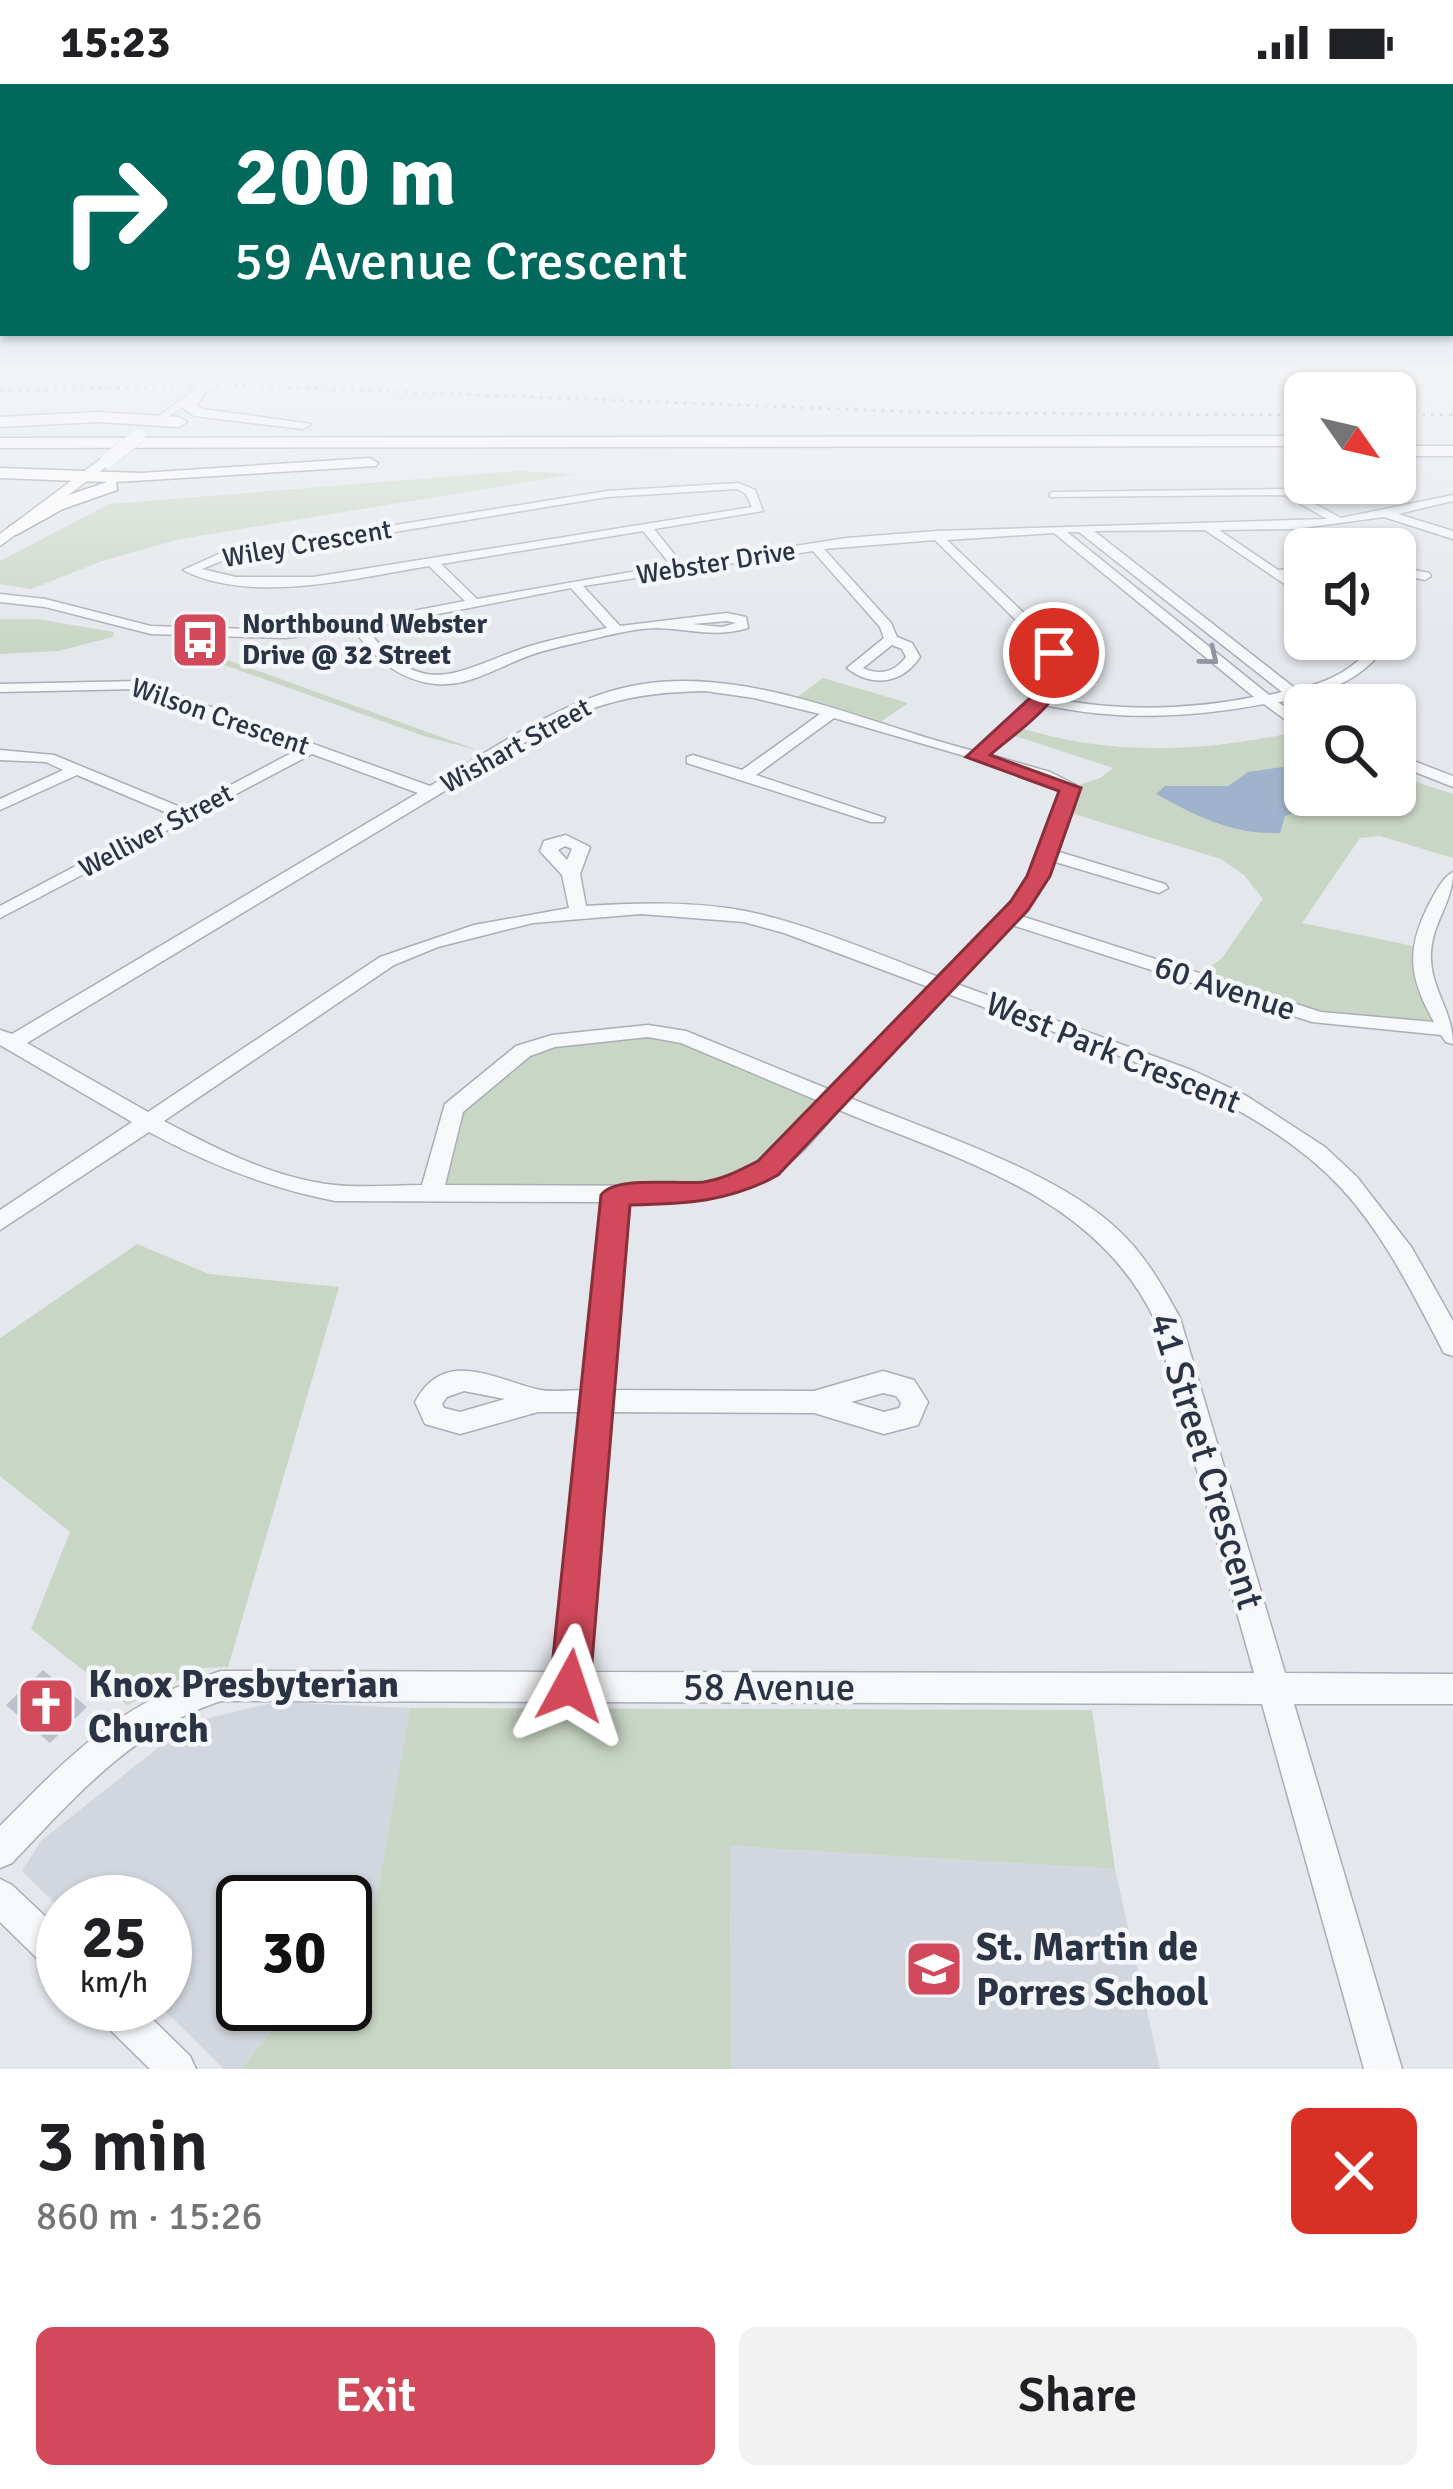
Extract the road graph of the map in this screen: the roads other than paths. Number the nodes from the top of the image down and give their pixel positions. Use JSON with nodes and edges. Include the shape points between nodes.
{"nodes":[{"id":1,"x":99,"y":463,"type":"edge"},
{"id":2,"x":398,"y":463,"type":"edge"},
{"id":3,"x":272,"y":470,"type":"junction"},
{"id":4,"x":81,"y":476,"type":"junction"},
{"id":5,"x":0,"y":477,"type":"edge"},
{"id":6,"x":1054,"y":495,"type":"dead end"},
{"id":7,"x":1453,"y":498,"type":"edge"},
{"id":8,"x":1416,"y":499,"type":"edge"},
{"id":9,"x":1428,"y":504,"type":"junction"},
{"id":10,"x":25,"y":512,"type":"junction"},
{"id":11,"x":1387,"y":514,"type":"junction"},
{"id":12,"x":1340,"y":522,"type":"junction"},
{"id":13,"x":647,"y":528,"type":"junction"},
{"id":14,"x":1082,"y":528,"type":"junction"},
{"id":15,"x":1209,"y":528,"type":"junction"},
{"id":16,"x":1056,"y":529,"type":"junction"},
{"id":17,"x":5,"y":534,"type":"edge"},
{"id":18,"x":936,"y":535,"type":"junction"},
{"id":19,"x":1453,"y":536,"type":"edge"},
{"id":20,"x":816,"y":547,"type":"junction"},
{"id":21,"x":1112,"y":550,"type":"junction"},
{"id":22,"x":1082,"y":551,"type":"junction"},
{"id":23,"x":432,"y":562,"type":"junction"},
{"id":24,"x":680,"y":569,"type":"junction"},
{"id":25,"x":1284,"y":573,"type":"edge"},
{"id":26,"x":1275,"y":574,"type":"junction"},
{"id":27,"x":1416,"y":574,"type":"edge"},
{"id":28,"x":1425,"y":576,"type":"dead end"},
{"id":29,"x":1284,"y":580,"type":"edge"},
{"id":30,"x":574,"y":584,"type":"junction"},
{"id":31,"x":3,"y":597,"type":"edge"},
{"id":32,"x":474,"y":604,"type":"junction"},
{"id":33,"x":1193,"y":615,"type":"junction"},
{"id":34,"x":1164,"y":618,"type":"junction"},
{"id":35,"x":358,"y":626,"type":"junction"},
{"id":36,"x":666,"y":626,"type":"dead end"},
{"id":37,"x":618,"y":632,"type":"junction"},
{"id":38,"x":891,"y":639,"type":"dead end"},
{"id":39,"x":1368,"y":660,"type":"edge"},
{"id":40,"x":1325,"y":684,"type":"edge"},
{"id":41,"x":1284,"y":687,"type":"edge"},
{"id":42,"x":0,"y":688,"type":"edge"},
{"id":43,"x":1284,"y":696,"type":"edge"},
{"id":44,"x":1042,"y":700,"type":"junction"},
{"id":45,"x":1264,"y":700,"type":"junction"},
{"id":46,"x":1284,"y":714,"type":"edge"},
{"id":47,"x":837,"y":717,"type":"junction"},
{"id":48,"x":312,"y":748,"type":"junction"},
{"id":49,"x":0,"y":755,"type":"edge"},
{"id":50,"x":976,"y":757,"type":"junction"},
{"id":51,"x":693,"y":760,"type":"dead end"},
{"id":52,"x":1416,"y":768,"type":"edge"},
{"id":53,"x":76,"y":769,"type":"junction"},
{"id":54,"x":754,"y":778,"type":"junction"},
{"id":55,"x":1416,"y":780,"type":"edge"},
{"id":56,"x":1453,"y":782,"type":"edge"},
{"id":57,"x":433,"y":793,"type":"junction"},
{"id":58,"x":1453,"y":793,"type":"edge"},
{"id":59,"x":0,"y":805,"type":"edge"},
{"id":60,"x":185,"y":815,"type":"junction"},
{"id":61,"x":877,"y":818,"type":"dead end"},
{"id":62,"x":1047,"y":854,"type":"junction"},
{"id":63,"x":571,"y":874,"type":"dead end"},
{"id":64,"x":1453,"y":877,"type":"edge"},
{"id":65,"x":1159,"y":887,"type":"dead end"},
{"id":66,"x":0,"y":914,"type":"edge"},
{"id":67,"x":579,"y":915,"type":"junction"},
{"id":68,"x":1009,"y":918,"type":"junction"},
{"id":69,"x":944,"y":986,"type":"junction"},
{"id":70,"x":1450,"y":1033,"type":"edge"},
{"id":71,"x":6,"y":1039,"type":"edge"},
{"id":72,"x":836,"y":1100,"type":"junction"},
{"id":73,"x":151,"y":1120,"type":"junction"},
{"id":74,"x":431,"y":1193,"type":"junction"},
{"id":75,"x":616,"y":1195,"type":"junction"},
{"id":76,"x":0,"y":1222,"type":"edge"},
{"id":77,"x":1453,"y":1346,"type":"edge"},
{"id":78,"x":538,"y":1401,"type":"dead end"},
{"id":79,"x":596,"y":1402,"type":"junction"},
{"id":80,"x":814,"y":1402,"type":"dead end"},
{"id":81,"x":570,"y":1686,"type":"junction"},
{"id":82,"x":1276,"y":1689,"type":"junction"},
{"id":83,"x":1453,"y":1690,"type":"edge"},
{"id":84,"x":0,"y":1851,"type":"edge"},
{"id":85,"x":0,"y":1897,"type":"edge"},
{"id":86,"x":36,"y":1932,"type":"edge"},
{"id":87,"x":138,"y":2031,"type":"edge"},
{"id":88,"x":177,"y":2069,"type":"edge"},
{"id":89,"x":1383,"y":2069,"type":"edge"}],
"edges":[{"from":1,"to":4,"type":"main road","bridge":true},
{"from":2,"to":3,"type":"highway"},
{"from":3,"to":4,"type":"highway"},
{"from":3,"to":17,"type":"highway","via":[[105,487]]},
{"from":4,"to":5,"type":"highway"},
{"from":4,"to":10,"type":"main road"},
{"from":4,"to":17,"type":"main road"},
{"from":5,"to":10,"type":"highway","via":[[32,487],[37,497]]},
{"from":6,"to":12,"type":"street","via":[[1282,491]]},
{"from":7,"to":9,"type":"street","name":"Webster Drive"},
{"from":8,"to":9,"type":"street"},
{"from":9,"to":11,"type":"street","name":"Webster Drive"},
{"from":10,"to":17,"type":"main road"},
{"from":11,"to":12,"type":"street","name":"Webster Drive"},
{"from":11,"to":19,"type":"street"},
{"from":12,"to":15,"type":"street","name":"Webster Drive"},
{"from":13,"to":23,"type":"street","name":"Wiley Crescent"},
{"from":13,"to":23,"type":"street","name":"Wiley Crescent","via":[[761,506],[739,486],[607,494],[266,549],[189,570],[286,583]]},
{"from":13,"to":24,"type":"street"},
{"from":14,"to":15,"type":"street","name":"Webster Drive"},
{"from":14,"to":16,"type":"street","name":"Webster Drive"},
{"from":14,"to":21,"type":"street"},
{"from":15,"to":26,"type":"street"},
{"from":16,"to":18,"type":"street","name":"Webster Drive"},
{"from":16,"to":22,"type":"street"},
{"from":18,"to":20,"type":"street","name":"Webster Drive"},
{"from":18,"to":44,"type":"street","via":[[1050,647],[1058,672]]},
{"from":20,"to":24,"type":"street","name":"Webster Drive"},
{"from":20,"to":38,"type":"street"},
{"from":21,"to":22,"type":"street"},
{"from":21,"to":33,"type":"street"},
{"from":22,"to":34,"type":"street"},
{"from":23,"to":32,"type":"street","name":"Wiley Crescent"},
{"from":24,"to":30,"type":"street","name":"Webster Drive"},
{"from":25,"to":26,"type":"street"},
{"from":26,"to":29,"type":"street"},
{"from":27,"to":28,"type":"street"},
{"from":30,"to":32,"type":"street","name":"Webster Drive"},
{"from":30,"to":37,"type":"street"},
{"from":31,"to":35,"type":"street","name":"Webster Drive","via":[[151,630],[285,634]]},
{"from":32,"to":35,"type":"street","name":"Webster Drive"},
{"from":33,"to":34,"type":"street"},
{"from":33,"to":41,"type":"street"},
{"from":34,"to":45,"type":"street","one_way":true},
{"from":35,"to":37,"type":"street","via":[[384,658],[445,681],[534,649]]},
{"from":36,"to":37,"type":"street"},
{"from":39,"to":40,"type":"street"},
{"from":42,"to":48,"type":"street","name":"Wilson Crescent","via":[[139,685]]},
{"from":43,"to":45,"type":"street"},
{"from":44,"to":45,"type":"street","via":[[1150,714]]},
{"from":44,"to":50,"type":"street"},
{"from":45,"to":46,"type":"street"},
{"from":47,"to":50,"type":"street","name":"Wishart Street"},
{"from":47,"to":54,"type":"street"},
{"from":47,"to":57,"type":"street","name":"Wishart Street","via":[[725,687],[620,692],[572,710]]},
{"from":48,"to":57,"type":"street","name":"Wilson Crescent"},
{"from":48,"to":60,"type":"street","name":"Welliver Street"},
{"from":49,"to":53,"type":"street","via":[[43,756]]},
{"from":50,"to":62,"type":"street","name":"Wishart Street","via":[[1070,788]]},
{"from":51,"to":54,"type":"street"},
{"from":52,"to":56,"type":"street"},
{"from":53,"to":59,"type":"street"},
{"from":53,"to":60,"type":"street"},
{"from":54,"to":61,"type":"street"},
{"from":55,"to":58,"type":"street"},
{"from":57,"to":71,"type":"street","name":"Wishart Street"},
{"from":60,"to":66,"type":"street","name":"Welliver Street"},
{"from":62,"to":65,"type":"street"},
{"from":62,"to":68,"type":"street","name":"Wishart Street"},
{"from":63,"to":67,"type":"street"},
{"from":64,"to":70,"type":"street","via":[[1418,947]]},
{"from":67,"to":69,"type":"street","name":"West Park Crescent","via":[[680,908],[750,916]]},
{"from":67,"to":73,"type":"street","name":"West Park Crescent","via":[[463,932],[387,961]]},
{"from":68,"to":69,"type":"street","name":"Wishart Street"},
{"from":68,"to":70,"type":"street","name":"60 Avenue","via":[[1319,1018]]},
{"from":69,"to":72,"type":"street","name":"Wishart Street"},
{"from":69,"to":77,"type":"street","name":"West Park Crescent","via":[[1187,1076],[1288,1131],[1339,1170],[1385,1222]]},
{"from":71,"to":73,"type":"street","name":"Wishart Street"},
{"from":72,"to":74,"type":"street","name":"41 Street Crescent","via":[[674,1033],[540,1044],[454,1109]]},
{"from":72,"to":75,"type":"street","name":"Wishart Street","via":[[782,1156],[738,1184]]},
{"from":72,"to":82,"type":"street","name":"41 Street Crescent","via":[[1044,1189],[1104,1228],[1138,1264],[1167,1318]]},
{"from":73,"to":74,"type":"street","name":"Wishart Street","via":[[284,1184]]},
{"from":73,"to":76,"type":"street","name":"West Park Crescent"},
{"from":74,"to":75,"type":"street","name":"Wishart Street"},
{"from":75,"to":79,"type":"street"},
{"from":78,"to":79,"type":"street"},
{"from":79,"to":80,"type":"street"},
{"from":79,"to":81,"type":"street"},
{"from":81,"to":82,"type":"street","name":"58 Avenue"},
{"from":81,"to":84,"type":"street","name":"58 Avenue","via":[[201,1690],[146,1715],[107,1745]]},
{"from":82,"to":83,"type":"street","name":"58 Avenue"},
{"from":82,"to":89,"type":"street","name":"41 Street Crescent"},
{"from":85,"to":86,"type":"street"},
{"from":87,"to":88,"type":"street"}]}
